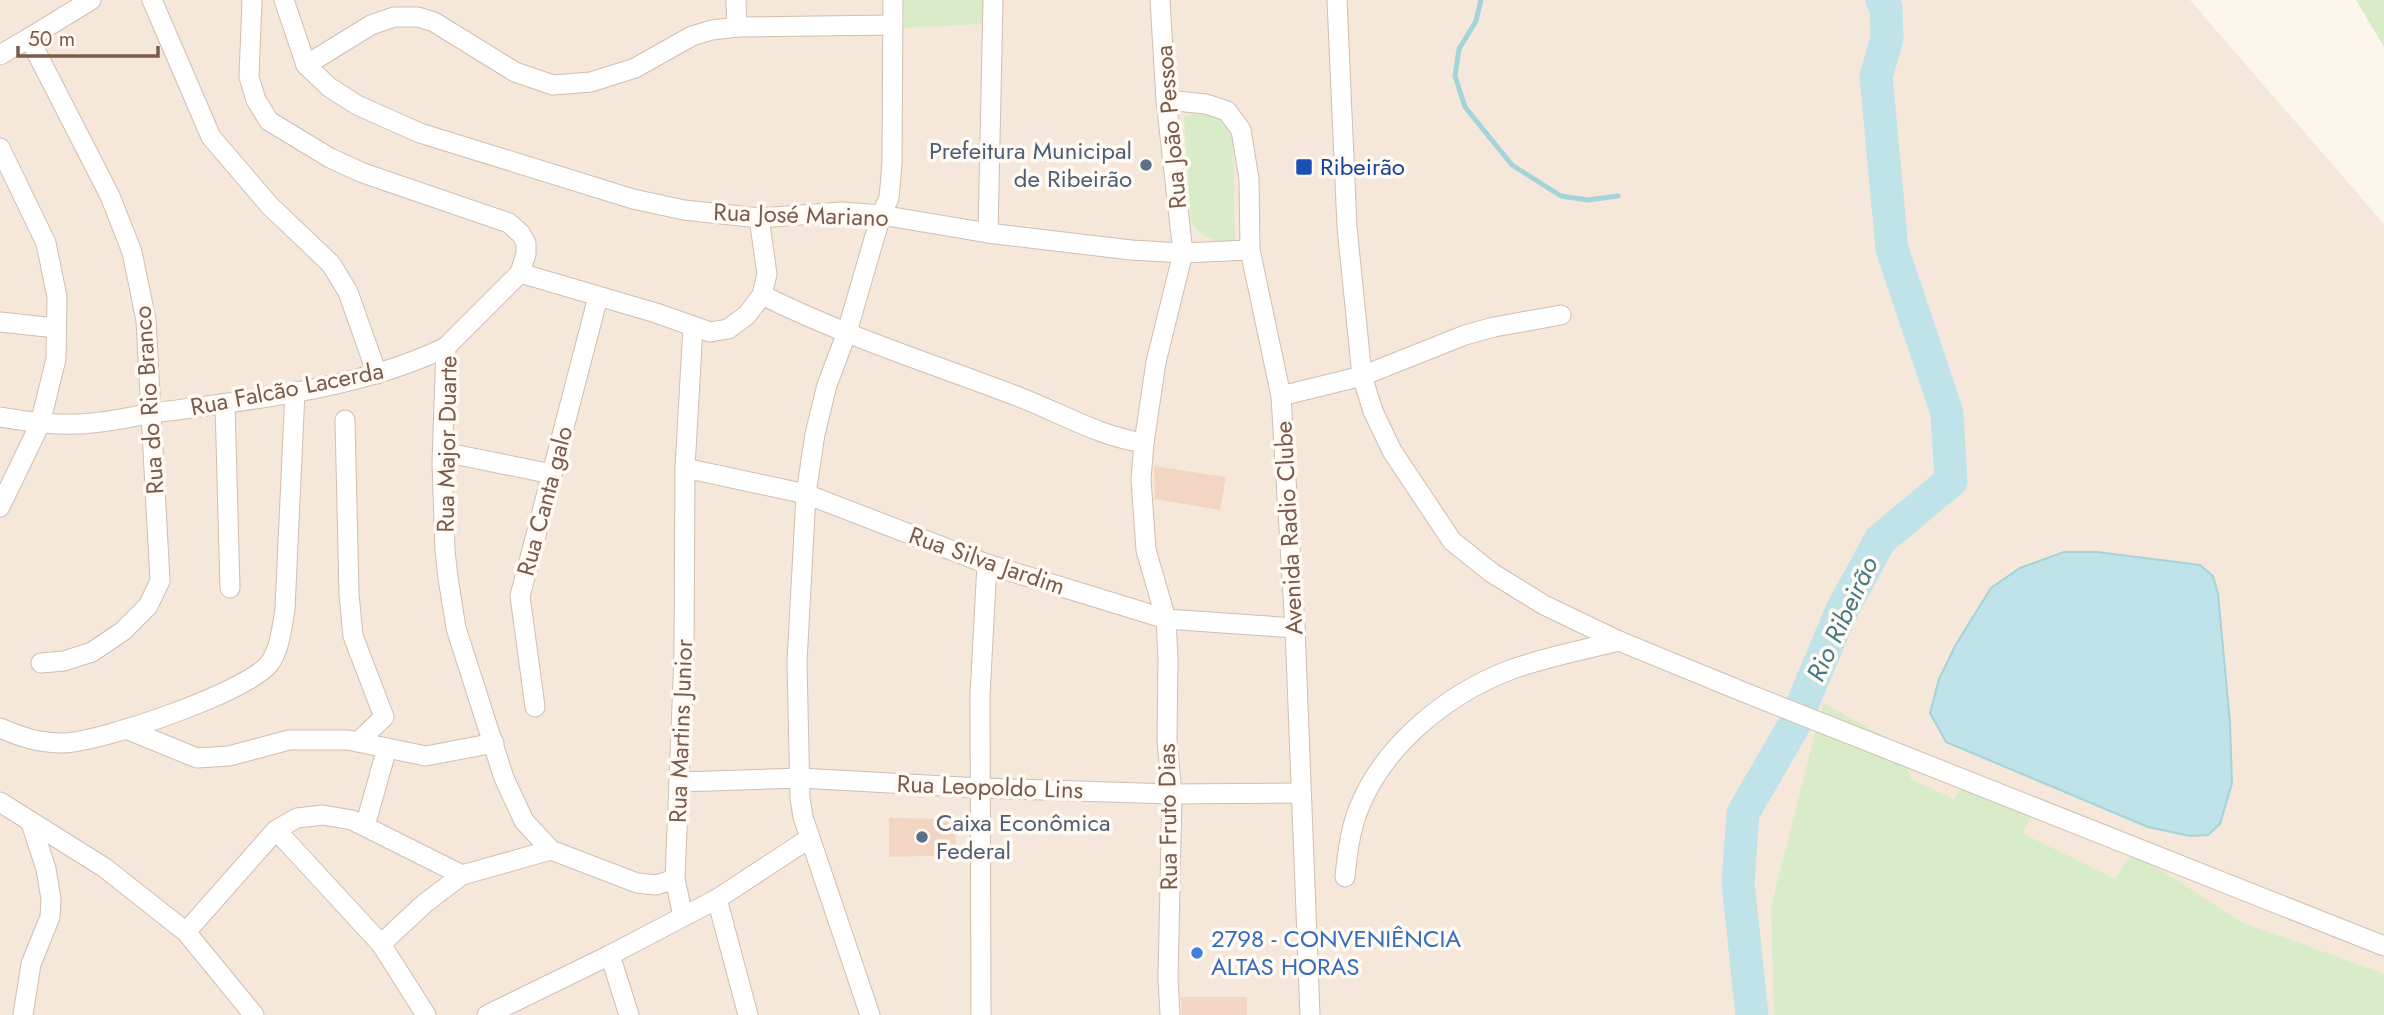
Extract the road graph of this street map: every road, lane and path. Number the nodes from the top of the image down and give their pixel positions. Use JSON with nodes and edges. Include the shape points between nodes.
{"nodes":[{"id":1,"x":91,"y":0,"type":"edge"},
{"id":2,"x":152,"y":0,"type":"edge"},
{"id":3,"x":252,"y":0,"type":"edge"},
{"id":4,"x":284,"y":0,"type":"edge"},
{"id":5,"x":736,"y":0,"type":"edge"},
{"id":6,"x":893,"y":0,"type":"edge"},
{"id":7,"x":993,"y":0,"type":"edge"},
{"id":8,"x":1160,"y":0,"type":"edge"},
{"id":9,"x":1337,"y":0,"type":"edge"},
{"id":10,"x":892,"y":24,"type":"junction"},
{"id":11,"x":737,"y":27,"type":"junction"},
{"id":12,"x":29,"y":38,"type":"junction"},
{"id":13,"x":0,"y":55,"type":"edge"},
{"id":14,"x":306,"y":65,"type":"junction"},
{"id":15,"x":1166,"y":100,"type":"junction"},
{"id":16,"x":0,"y":148,"type":"edge"},
{"id":17,"x":881,"y":215,"type":"junction"},
{"id":18,"x":759,"y":218,"type":"junction"},
{"id":19,"x":988,"y":233,"type":"junction"},
{"id":20,"x":1250,"y":250,"type":"junction"},
{"id":21,"x":1183,"y":253,"type":"junction"},
{"id":22,"x":520,"y":273,"type":"junction"},
{"id":23,"x":762,"y":295,"type":"junction"},
{"id":24,"x":598,"y":297,"type":"junction"},
{"id":25,"x":1561,"y":315,"type":"dead end"},
{"id":26,"x":0,"y":322,"type":"edge"},
{"id":27,"x":693,"y":326,"type":"junction"},
{"id":28,"x":56,"y":328,"type":"junction"},
{"id":29,"x":848,"y":332,"type":"junction"},
{"id":30,"x":446,"y":347,"type":"junction"},
{"id":31,"x":377,"y":374,"type":"junction"},
{"id":32,"x":1362,"y":376,"type":"junction"},
{"id":33,"x":295,"y":391,"type":"junction"},
{"id":34,"x":1281,"y":396,"type":"junction"},
{"id":35,"x":225,"y":405,"type":"junction"},
{"id":36,"x":152,"y":414,"type":"junction"},
{"id":37,"x":0,"y":417,"type":"edge"},
{"id":38,"x":345,"y":420,"type":"dead end"},
{"id":39,"x":40,"y":424,"type":"junction"},
{"id":40,"x":1143,"y":443,"type":"junction"},
{"id":41,"x":443,"y":452,"type":"junction"},
{"id":42,"x":685,"y":468,"type":"junction"},
{"id":43,"x":552,"y":474,"type":"junction"},
{"id":44,"x":806,"y":494,"type":"junction"},
{"id":45,"x":0,"y":507,"type":"edge"},
{"id":46,"x":987,"y":565,"type":"junction"},
{"id":47,"x":230,"y":588,"type":"dead end"},
{"id":48,"x":1166,"y":619,"type":"junction"},
{"id":49,"x":1295,"y":628,"type":"junction"},
{"id":50,"x":1619,"y":640,"type":"junction"},
{"id":51,"x":41,"y":663,"type":"dead end"},
{"id":52,"x":535,"y":707,"type":"dead end"},
{"id":53,"x":0,"y":728,"type":"edge"},
{"id":54,"x":126,"y":729,"type":"junction"},
{"id":55,"x":358,"y":742,"type":"junction"},
{"id":56,"x":494,"y":743,"type":"junction"},
{"id":57,"x":387,"y":748,"type":"junction"},
{"id":58,"x":800,"y":778,"type":"junction"},
{"id":59,"x":680,"y":782,"type":"junction"},
{"id":60,"x":980,"y":788,"type":"junction"},
{"id":61,"x":1301,"y":793,"type":"junction"},
{"id":62,"x":1172,"y":794,"type":"junction"},
{"id":63,"x":0,"y":802,"type":"edge"},
{"id":64,"x":31,"y":823,"type":"junction"},
{"id":65,"x":365,"y":826,"type":"junction"},
{"id":66,"x":276,"y":830,"type":"junction"},
{"id":67,"x":810,"y":838,"type":"junction"},
{"id":68,"x":551,"y":850,"type":"junction"},
{"id":69,"x":462,"y":875,"type":"junction"},
{"id":70,"x":1345,"y":877,"type":"dead end"},
{"id":71,"x":676,"y":879,"type":"junction"},
{"id":72,"x":718,"y":900,"type":"junction"},
{"id":73,"x":683,"y":916,"type":"junction"},
{"id":74,"x":187,"y":932,"type":"junction"},
{"id":75,"x":381,"y":944,"type":"junction"},
{"id":76,"x":2384,"y":946,"type":"edge"},
{"id":77,"x":610,"y":955,"type":"junction"},
{"id":78,"x":23,"y":1015,"type":"edge"},
{"id":79,"x":254,"y":1015,"type":"edge"},
{"id":80,"x":426,"y":1015,"type":"edge"},
{"id":81,"x":487,"y":1015,"type":"edge"},
{"id":82,"x":629,"y":1015,"type":"edge"},
{"id":83,"x":748,"y":1015,"type":"edge"},
{"id":84,"x":870,"y":1015,"type":"edge"},
{"id":85,"x":981,"y":1015,"type":"edge"},
{"id":86,"x":1170,"y":1015,"type":"edge"},
{"id":87,"x":1310,"y":1015,"type":"edge"}],
"edges":[{"from":1,"to":12,"type":"street"},
{"from":2,"to":31,"type":"street","via":[[211,137],[270,206],[331,264],[348,292]]},
{"from":3,"to":22,"type":"street","via":[[250,77],[269,121],[363,173],[509,223],[526,243]]},
{"from":4,"to":14,"type":"street","name":"Rua José Mariano"},
{"from":5,"to":11,"type":"street"},
{"from":6,"to":10,"type":"street"},
{"from":7,"to":19,"type":"street"},
{"from":8,"to":15,"type":"street","name":"Rua João Pessoa"},
{"from":9,"to":32,"type":"street","via":[[1347,227]]},
{"from":10,"to":11,"type":"street"},
{"from":10,"to":17,"type":"street","via":[[892,163],[889,198]]},
{"from":11,"to":14,"type":"street","via":[[692,36],[635,68],[591,82],[553,85],[515,72],[434,22],[418,17],[394,17],[371,25]]},
{"from":12,"to":13,"type":"street"},
{"from":12,"to":36,"type":"street","name":"Rua do Rio Branco","via":[[110,196],[132,252],[146,320]]},
{"from":14,"to":18,"type":"street","name":"Rua José Mariano","via":[[357,105],[420,132],[633,199]]},
{"from":15,"to":20,"type":"street","name":"Avenida Radio Clube","via":[[1227,111],[1241,130],[1249,179]]},
{"from":15,"to":21,"type":"street","name":"Rua João Pessoa"},
{"from":16,"to":28,"type":"street","via":[[46,243],[57,297]]},
{"from":17,"to":18,"type":"street","name":"Rua José Mariano","via":[[842,212]]},
{"from":17,"to":19,"type":"street","name":"Rua José Mariano"},
{"from":17,"to":29,"type":"street"},
{"from":18,"to":23,"type":"street","via":[[767,274]]},
{"from":19,"to":21,"type":"street","name":"Rua José Mariano"},
{"from":20,"to":21,"type":"street","name":"Rua José Mariano"},
{"from":20,"to":34,"type":"street","name":"Avenida Radio Clube"},
{"from":21,"to":40,"type":"street","name":"Rua Fruto Dias","via":[[1156,362]]},
{"from":22,"to":24,"type":"street"},
{"from":22,"to":30,"type":"street","name":"Rua Major Duarte"},
{"from":23,"to":27,"type":"street","via":[[747,315],[728,329],[710,332]]},
{"from":23,"to":29,"type":"street"},
{"from":24,"to":27,"type":"street"},
{"from":24,"to":43,"type":"street","name":"Rua Canta galo"},
{"from":25,"to":32,"type":"street","via":[[1484,330]]},
{"from":26,"to":28,"type":"street"},
{"from":27,"to":42,"type":"street","name":"Rua Martins Junior"},
{"from":28,"to":39,"type":"street","via":[[56,359]]},
{"from":29,"to":40,"type":"street","via":[[1108,436]]},
{"from":29,"to":44,"type":"street","via":[[827,385]]},
{"from":30,"to":31,"type":"street","name":"Rua Falcão Lacerda"},
{"from":30,"to":41,"type":"street","name":"Rua Major Duarte"},
{"from":31,"to":33,"type":"street","name":"Rua Falcão Lacerda"},
{"from":32,"to":34,"type":"street"},
{"from":32,"to":50,"type":"street","via":[[1392,451],[1452,541],[1544,605]]},
{"from":33,"to":35,"type":"street","name":"Rua Falcão Lacerda"},
{"from":33,"to":54,"type":"street","via":[[285,608],[271,662],[258,676]]},
{"from":34,"to":49,"type":"street","name":"Avenida Radio Clube"},
{"from":35,"to":36,"type":"street","name":"Rua Falcão Lacerda"},
{"from":35,"to":47,"type":"street"},
{"from":36,"to":39,"type":"street","name":"Rua Falcão Lacerda"},
{"from":36,"to":51,"type":"street","name":"Rua do Rio Branco","via":[[160,581],[148,607],[123,631],[92,652]]},
{"from":37,"to":39,"type":"street","name":"Rua Falcão Lacerda"},
{"from":38,"to":55,"type":"street","via":[[353,636],[384,717]]},
{"from":39,"to":45,"type":"street"},
{"from":40,"to":48,"type":"street","name":"Rua Fruto Dias","via":[[1146,550]]},
{"from":41,"to":43,"type":"street"},
{"from":41,"to":56,"type":"street","name":"Rua Major Duarte","via":[[445,550],[456,628]]},
{"from":42,"to":44,"type":"street","name":"Rua Silva Jardim"},
{"from":42,"to":59,"type":"street","name":"Rua Martins Junior"},
{"from":43,"to":52,"type":"street","name":"Rua Canta galo","via":[[520,596]]},
{"from":44,"to":46,"type":"street","name":"Rua Silva Jardim"},
{"from":44,"to":58,"type":"street","via":[[797,662]]},
{"from":46,"to":48,"type":"street","name":"Rua Silva Jardim"},
{"from":46,"to":60,"type":"street"},
{"from":48,"to":49,"type":"street","name":"Rua Silva Jardim"},
{"from":48,"to":62,"type":"street","name":"Rua Fruto Dias"},
{"from":49,"to":61,"type":"street","name":"Avenida Radio Clube"},
{"from":50,"to":70,"type":"street","via":[[1510,670],[1478,684],[1405,738],[1357,810]]},
{"from":50,"to":76,"type":"street"},
{"from":53,"to":54,"type":"street","via":[[39,742],[65,743]]},
{"from":54,"to":55,"type":"street","via":[[197,758],[229,756],[289,740]]},
{"from":55,"to":57,"type":"street"},
{"from":56,"to":57,"type":"street","via":[[426,756]]},
{"from":56,"to":68,"type":"street","name":"Rua Major Duarte","via":[[524,821]]},
{"from":57,"to":65,"type":"street"},
{"from":58,"to":59,"type":"street","name":"Rua Leopoldo Lins"},
{"from":58,"to":60,"type":"street","name":"Rua Leopoldo Lins"},
{"from":58,"to":67,"type":"street"},
{"from":59,"to":71,"type":"street","name":"Rua Martins Junior"},
{"from":60,"to":62,"type":"street","name":"Rua Leopoldo Lins"},
{"from":60,"to":85,"type":"street"},
{"from":61,"to":62,"type":"street","name":"Rua Leopoldo Lins"},
{"from":61,"to":87,"type":"street","name":"Avenida Radio Clube"},
{"from":62,"to":86,"type":"street","name":"Rua Fruto Dias"},
{"from":63,"to":64,"type":"street"},
{"from":64,"to":74,"type":"street","via":[[105,868]]},
{"from":64,"to":78,"type":"street","via":[[51,899],[50,918],[31,964]]},
{"from":65,"to":66,"type":"street","via":[[323,815],[297,818]]},
{"from":65,"to":69,"type":"street"},
{"from":66,"to":74,"type":"street"},
{"from":66,"to":75,"type":"street"},
{"from":67,"to":72,"type":"street"},
{"from":67,"to":84,"type":"street"},
{"from":68,"to":69,"type":"street"},
{"from":68,"to":71,"type":"street","name":"Rua Major Duarte","via":[[637,883]]},
{"from":69,"to":75,"type":"street"},
{"from":71,"to":73,"type":"street","name":"Rua Martins Junior"},
{"from":72,"to":73,"type":"street"},
{"from":72,"to":83,"type":"street"},
{"from":73,"to":77,"type":"street"},
{"from":74,"to":79,"type":"street"},
{"from":75,"to":80,"type":"street"},
{"from":77,"to":81,"type":"street"},
{"from":77,"to":82,"type":"street"}]}
